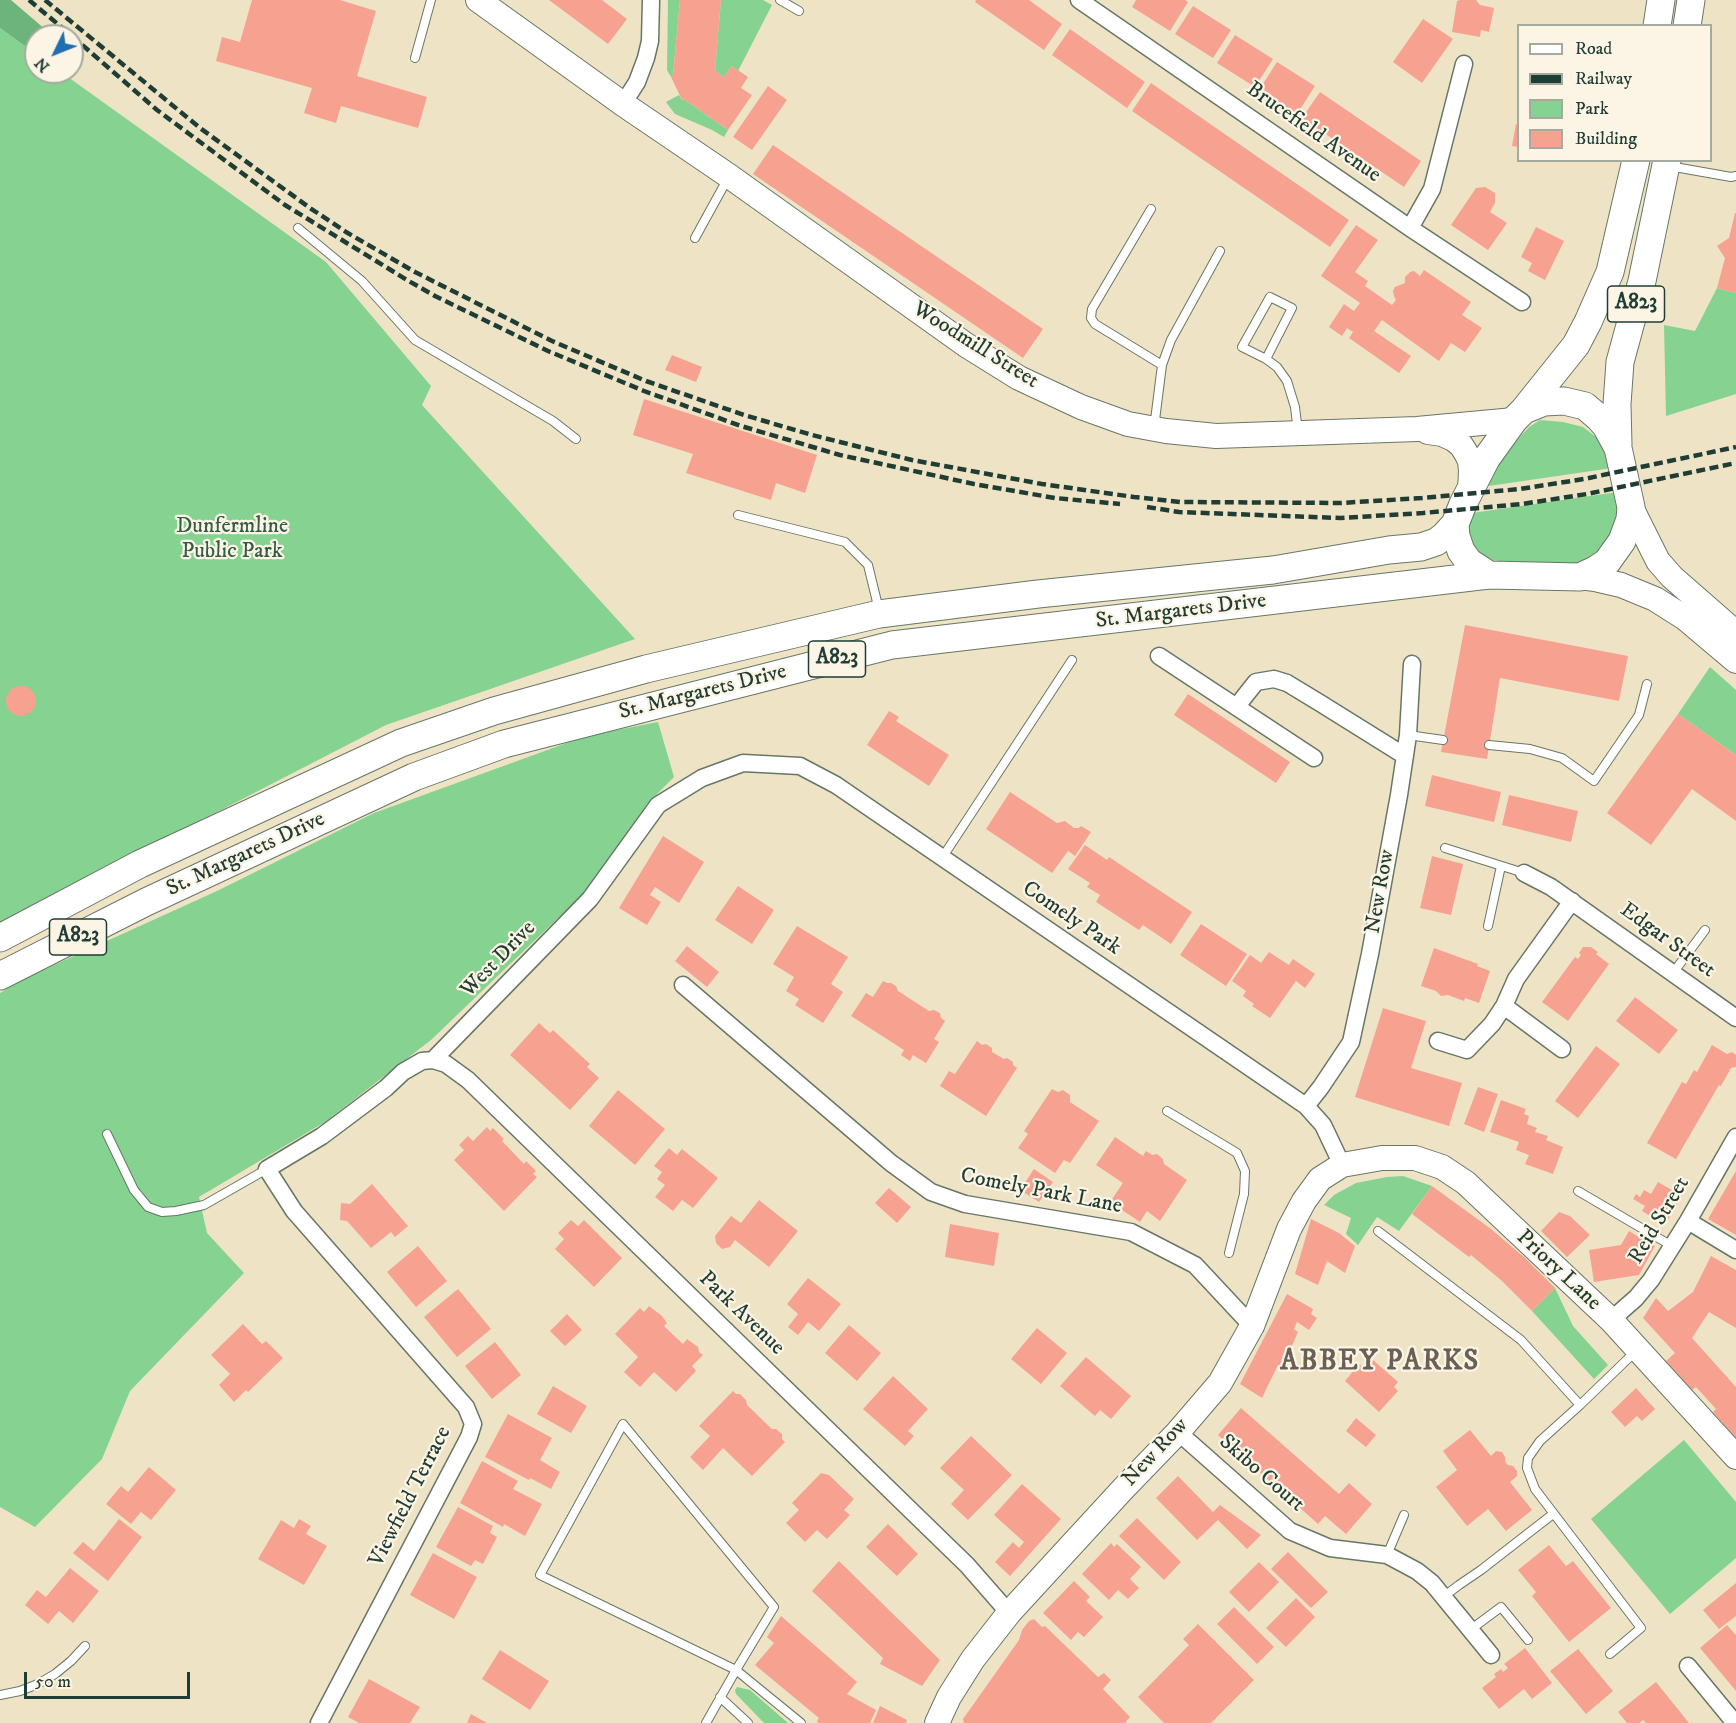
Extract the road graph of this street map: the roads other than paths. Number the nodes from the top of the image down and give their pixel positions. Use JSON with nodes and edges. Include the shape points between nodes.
{"nodes":[{"id":1,"x":431,"y":0,"type":"edge"},
{"id":2,"x":478,"y":0,"type":"edge"},
{"id":3,"x":651,"y":0,"type":"edge"},
{"id":4,"x":780,"y":0,"type":"edge"},
{"id":5,"x":1079,"y":0,"type":"edge"},
{"id":6,"x":1691,"y":0,"type":"edge"},
{"id":7,"x":799,"y":11,"type":"dead end"},
{"id":8,"x":1687,"y":24,"type":"edge"},
{"id":9,"x":415,"y":58,"type":"dead end"},
{"id":10,"x":1464,"y":64,"type":"dead end"},
{"id":11,"x":623,"y":104,"type":"junction"},
{"id":12,"x":1636,"y":162,"type":"edge"},
{"id":13,"x":1666,"y":163,"type":"edge"},
{"id":14,"x":729,"y":176,"type":"junction"},
{"id":15,"x":1736,"y":176,"type":"edge"},
{"id":16,"x":1151,"y":209,"type":"dead end"},
{"id":17,"x":298,"y":228,"type":"dead end"},
{"id":18,"x":1410,"y":228,"type":"junction"},
{"id":19,"x":694,"y":238,"type":"dead end"},
{"id":20,"x":1220,"y":251,"type":"dead end"},
{"id":21,"x":1522,"y":302,"type":"dead end"},
{"id":22,"x":1266,"y":359,"type":"junction"},
{"id":23,"x":1162,"y":365,"type":"junction"},
{"id":24,"x":1519,"y":415,"type":"junction"},
{"id":25,"x":1154,"y":428,"type":"junction"},
{"id":26,"x":1417,"y":429,"type":"junction"},
{"id":27,"x":1298,"y":433,"type":"junction"},
{"id":28,"x":576,"y":439,"type":"dead end"},
{"id":29,"x":1618,"y":448,"type":"junction"},
{"id":30,"x":1470,"y":490,"type":"junction"},
{"id":31,"x":1631,"y":507,"type":"junction"},
{"id":32,"x":738,"y":515,"type":"dead end"},
{"id":33,"x":1455,"y":524,"type":"junction"},
{"id":34,"x":1490,"y":575,"type":"junction"},
{"id":35,"x":1580,"y":577,"type":"junction"},
{"id":36,"x":879,"y":614,"type":"junction"},
{"id":37,"x":1736,"y":633,"type":"edge"},
{"id":38,"x":1159,"y":656,"type":"dead end"},
{"id":39,"x":1072,"y":660,"type":"dead end"},
{"id":40,"x":1736,"y":661,"type":"edge"},
{"id":41,"x":1412,"y":664,"type":"dead end"},
{"id":42,"x":1647,"y":684,"type":"dead end"},
{"id":43,"x":1237,"y":706,"type":"junction"},
{"id":44,"x":1408,"y":735,"type":"junction"},
{"id":45,"x":1443,"y":740,"type":"dead end"},
{"id":46,"x":1489,"y":746,"type":"dead end"},
{"id":47,"x":1405,"y":756,"type":"junction"},
{"id":48,"x":1314,"y":758,"type":"dead end"},
{"id":49,"x":743,"y":763,"type":"joint"},
{"id":50,"x":1445,"y":848,"type":"dead end"},
{"id":51,"x":942,"y":858,"type":"junction"},
{"id":52,"x":1501,"y":866,"type":"junction"},
{"id":53,"x":1524,"y":873,"type":"joint"},
{"id":54,"x":1572,"y":901,"type":"junction"},
{"id":55,"x":1488,"y":926,"type":"dead end"},
{"id":56,"x":1706,"y":930,"type":"dead end"},
{"id":57,"x":0,"y":938,"type":"edge"},
{"id":58,"x":1672,"y":973,"type":"junction"},
{"id":59,"x":0,"y":976,"type":"edge"},
{"id":60,"x":683,"y":985,"type":"dead end"},
{"id":61,"x":1504,"y":1006,"type":"junction"},
{"id":62,"x":1736,"y":1018,"type":"edge"},
{"id":63,"x":1438,"y":1041,"type":"dead end"},
{"id":64,"x":1562,"y":1049,"type":"dead end"},
{"id":65,"x":433,"y":1060,"type":"junction"},
{"id":66,"x":1306,"y":1106,"type":"junction"},
{"id":67,"x":1167,"y":1112,"type":"dead end"},
{"id":68,"x":107,"y":1134,"type":"dead end"},
{"id":69,"x":1736,"y":1137,"type":"edge"},
{"id":70,"x":1342,"y":1165,"type":"junction"},
{"id":71,"x":267,"y":1169,"type":"junction"},
{"id":72,"x":1578,"y":1191,"type":"dead end"},
{"id":73,"x":1688,"y":1221,"type":"junction"},
{"id":74,"x":1378,"y":1231,"type":"dead end"},
{"id":75,"x":1672,"y":1246,"type":"junction"},
{"id":76,"x":1736,"y":1250,"type":"edge"},
{"id":77,"x":1229,"y":1253,"type":"dead end"},
{"id":78,"x":1611,"y":1320,"type":"junction"},
{"id":79,"x":1252,"y":1326,"type":"junction"},
{"id":80,"x":1637,"y":1350,"type":"junction"},
{"id":81,"x":1580,"y":1405,"type":"junction"},
{"id":82,"x":1179,"y":1432,"type":"junction"},
{"id":83,"x":1736,"y":1457,"type":"edge"},
{"id":84,"x":1553,"y":1514,"type":"junction"},
{"id":85,"x":1404,"y":1515,"type":"dead end"},
{"id":86,"x":1387,"y":1556,"type":"junction"},
{"id":87,"x":1443,"y":1597,"type":"junction"},
{"id":88,"x":1008,"y":1613,"type":"junction"},
{"id":89,"x":1470,"y":1630,"type":"junction"},
{"id":90,"x":1528,"y":1640,"type":"dead end"},
{"id":91,"x":85,"y":1646,"type":"dead end"},
{"id":92,"x":1610,"y":1654,"type":"dead end"},
{"id":93,"x":1491,"y":1655,"type":"dead end"},
{"id":94,"x":1688,"y":1666,"type":"dead end"},
{"id":95,"x":736,"y":1670,"type":"junction"},
{"id":96,"x":0,"y":1695,"type":"edge"},
{"id":97,"x":720,"y":1697,"type":"junction"},
{"id":98,"x":319,"y":1723,"type":"edge"},
{"id":99,"x":706,"y":1723,"type":"edge"},
{"id":100,"x":748,"y":1723,"type":"edge"},
{"id":101,"x":801,"y":1723,"type":"edge"},
{"id":102,"x":937,"y":1723,"type":"edge"},
{"id":103,"x":1734,"y":1723,"type":"edge"}],
"edges":[{"from":1,"to":9,"type":"lane"},
{"from":2,"to":11,"type":"street","name":"Woodmill Street"},
{"from":3,"to":11,"type":"street","via":[[646,58]]},
{"from":4,"to":7,"type":"lane"},
{"from":5,"to":18,"type":"street","name":"Brucefield Avenue"},
{"from":6,"to":8,"type":"main road"},
{"from":10,"to":18,"type":"street","via":[[1432,189]]},
{"from":11,"to":14,"type":"street","name":"Woodmill Street"},
{"from":12,"to":24,"type":"main road","number":"A823","via":[[1610,272],[1592,312],[1576,345]]},
{"from":13,"to":15,"type":"lane","via":[[1698,172]]},
{"from":13,"to":29,"type":"main road","number":"A823","via":[[1642,281],[1620,362]]},
{"from":14,"to":19,"type":"lane"},
{"from":14,"to":25,"type":"street","name":"Woodmill Street","via":[[966,345],[1019,378],[1081,407],[1128,424]]},
{"from":16,"to":23,"type":"lane","via":[[1092,309],[1091,318]]},
{"from":17,"to":28,"type":"lane","via":[[362,281],[416,340],[553,421]]},
{"from":18,"to":21,"type":"street","name":"Brucefield Avenue"},
{"from":20,"to":23,"type":"lane","via":[[1171,340]]},
{"from":22,"to":22,"type":"lane","via":[[1292,308],[1270,297],[1242,347]]},
{"from":22,"to":27,"type":"lane","via":[[1287,381]]},
{"from":23,"to":25,"type":"lane"},
{"from":24,"to":26,"type":"street","name":"Woodmill Street"},
{"from":24,"to":29,"type":"main road","number":"A823","via":[[1544,402],[1576,403],[1599,418]]},
{"from":24,"to":30,"type":"main road","number":"A823","via":[[1486,459]]},
{"from":25,"to":27,"type":"street","name":"Woodmill Street","via":[[1216,436]]},
{"from":26,"to":27,"type":"street","name":"Woodmill Street"},
{"from":26,"to":30,"type":"street","name":"Woodmill Street","via":[[1461,445],[1470,461]]},
{"from":29,"to":31,"type":"main road","number":"A823"},
{"from":30,"to":33,"type":"main road","number":"A823"},
{"from":31,"to":35,"type":"main road","number":"A823","via":[[1630,519],[1615,552],[1595,570]]},
{"from":31,"to":37,"type":"street","via":[[1658,561]]},
{"from":32,"to":36,"type":"lane","via":[[845,542],[868,565]]},
{"from":33,"to":34,"type":"main road","via":[[1468,562]]},
{"from":33,"to":36,"type":"main road","name":"St. Margarets Drive","number":"A823","via":[[1430,545],[1273,570]]},
{"from":34,"to":35,"type":"main road","number":"A823"},
{"from":34,"to":59,"type":"main road","name":"St. Margarets Drive","number":"A823","via":[[892,645],[504,744],[414,777],[156,897]]},
{"from":35,"to":40,"type":"street","via":[[1629,588],[1669,606]]},
{"from":36,"to":57,"type":"main road","name":"St. Margarets Drive","number":"A823","via":[[646,669],[494,711],[401,743],[140,864]]},
{"from":38,"to":43,"type":"street"},
{"from":39,"to":51,"type":"lane"},
{"from":41,"to":44,"type":"street","name":"New Row"},
{"from":42,"to":46,"type":"lane","via":[[1640,715],[1594,781],[1562,758],[1530,749]]},
{"from":43,"to":47,"type":"street","via":[[1256,682],[1274,679],[1287,683]]},
{"from":43,"to":48,"type":"street"},
{"from":44,"to":45,"type":"lane"},
{"from":44,"to":47,"type":"street","name":"New Row"},
{"from":47,"to":66,"type":"street","name":"New Row","via":[[1351,1042]]},
{"from":49,"to":51,"type":"street","name":"Comely Park","via":[[800,766],[836,785]]},
{"from":49,"to":65,"type":"street","name":"West Drive","via":[[702,778],[658,805],[590,899]]},
{"from":50,"to":52,"type":"lane"},
{"from":51,"to":66,"type":"street","name":"Comely Park"},
{"from":52,"to":53,"type":"lane"},
{"from":52,"to":55,"type":"lane"},
{"from":53,"to":54,"type":"street","name":"Edgar Street"},
{"from":54,"to":58,"type":"street","name":"Edgar Street"},
{"from":54,"to":61,"type":"street","via":[[1516,979]]},
{"from":56,"to":58,"type":"lane"},
{"from":58,"to":62,"type":"street","name":"Edgar Street"},
{"from":60,"to":79,"type":"street","name":"Comely Park Lane","via":[[891,1163],[931,1192],[965,1204],[1131,1232],[1195,1264]]},
{"from":61,"to":63,"type":"street","via":[[1467,1050]]},
{"from":61,"to":64,"type":"street"},
{"from":65,"to":71,"type":"street","name":"West Drive","via":[[422,1060],[403,1072],[322,1136]]},
{"from":65,"to":88,"type":"street","name":"Park Avenue","via":[[468,1080],[967,1565]]},
{"from":66,"to":70,"type":"street","name":"Comely Park","via":[[1323,1125]]},
{"from":67,"to":77,"type":"lane","via":[[1237,1153],[1245,1171],[1244,1194]]},
{"from":68,"to":71,"type":"lane","via":[[134,1190],[148,1207],[162,1212],[204,1205]]},
{"from":69,"to":73,"type":"street","name":"Reid Street"},
{"from":70,"to":78,"type":"street","name":"Priory Lane","via":[[1382,1158],[1415,1158],[1442,1167],[1466,1183]]},
{"from":70,"to":79,"type":"street","name":"New Row","via":[[1320,1179],[1304,1201],[1289,1229]]},
{"from":71,"to":98,"type":"street","name":"Viewfield Terrace","via":[[294,1210],[466,1407],[473,1424]]},
{"from":72,"to":75,"type":"lane"},
{"from":73,"to":75,"type":"street","name":"Reid Street"},
{"from":73,"to":76,"type":"street"},
{"from":74,"to":81,"type":"lane","via":[[1521,1340]]},
{"from":75,"to":78,"type":"street","name":"Reid Street","via":[[1651,1280]]},
{"from":78,"to":80,"type":"street","name":"Priory Lane"},
{"from":79,"to":82,"type":"street","name":"New Row","via":[[1220,1383]]},
{"from":80,"to":81,"type":"lane"},
{"from":80,"to":83,"type":"street","name":"Priory Lane"},
{"from":81,"to":84,"type":"lane","via":[[1540,1441],[1528,1458],[1530,1478]]},
{"from":82,"to":86,"type":"street","name":"Skibo Court","via":[[1290,1531],[1330,1548]]},
{"from":82,"to":88,"type":"street","name":"New Row"},
{"from":84,"to":87,"type":"lane"},
{"from":84,"to":92,"type":"lane","via":[[1641,1628]]},
{"from":85,"to":86,"type":"lane"},
{"from":86,"to":87,"type":"street","name":"Skibo Court","via":[[1417,1571]]},
{"from":87,"to":89,"type":"street","name":"Skibo Court"},
{"from":88,"to":102,"type":"street","name":"New Row","via":[[972,1659]]},
{"from":89,"to":90,"type":"lane","via":[[1500,1607]]},
{"from":89,"to":93,"type":"street","name":"Skibo Court"},
{"from":91,"to":96,"type":"lane","via":[[38,1684]]},
{"from":94,"to":103,"type":"street"},
{"from":95,"to":95,"type":"lane","via":[[540,1575],[623,1424],[774,1607]]},
{"from":95,"to":97,"type":"lane"},
{"from":95,"to":101,"type":"lane"},
{"from":97,"to":99,"type":"lane"},
{"from":97,"to":100,"type":"lane"}]}
